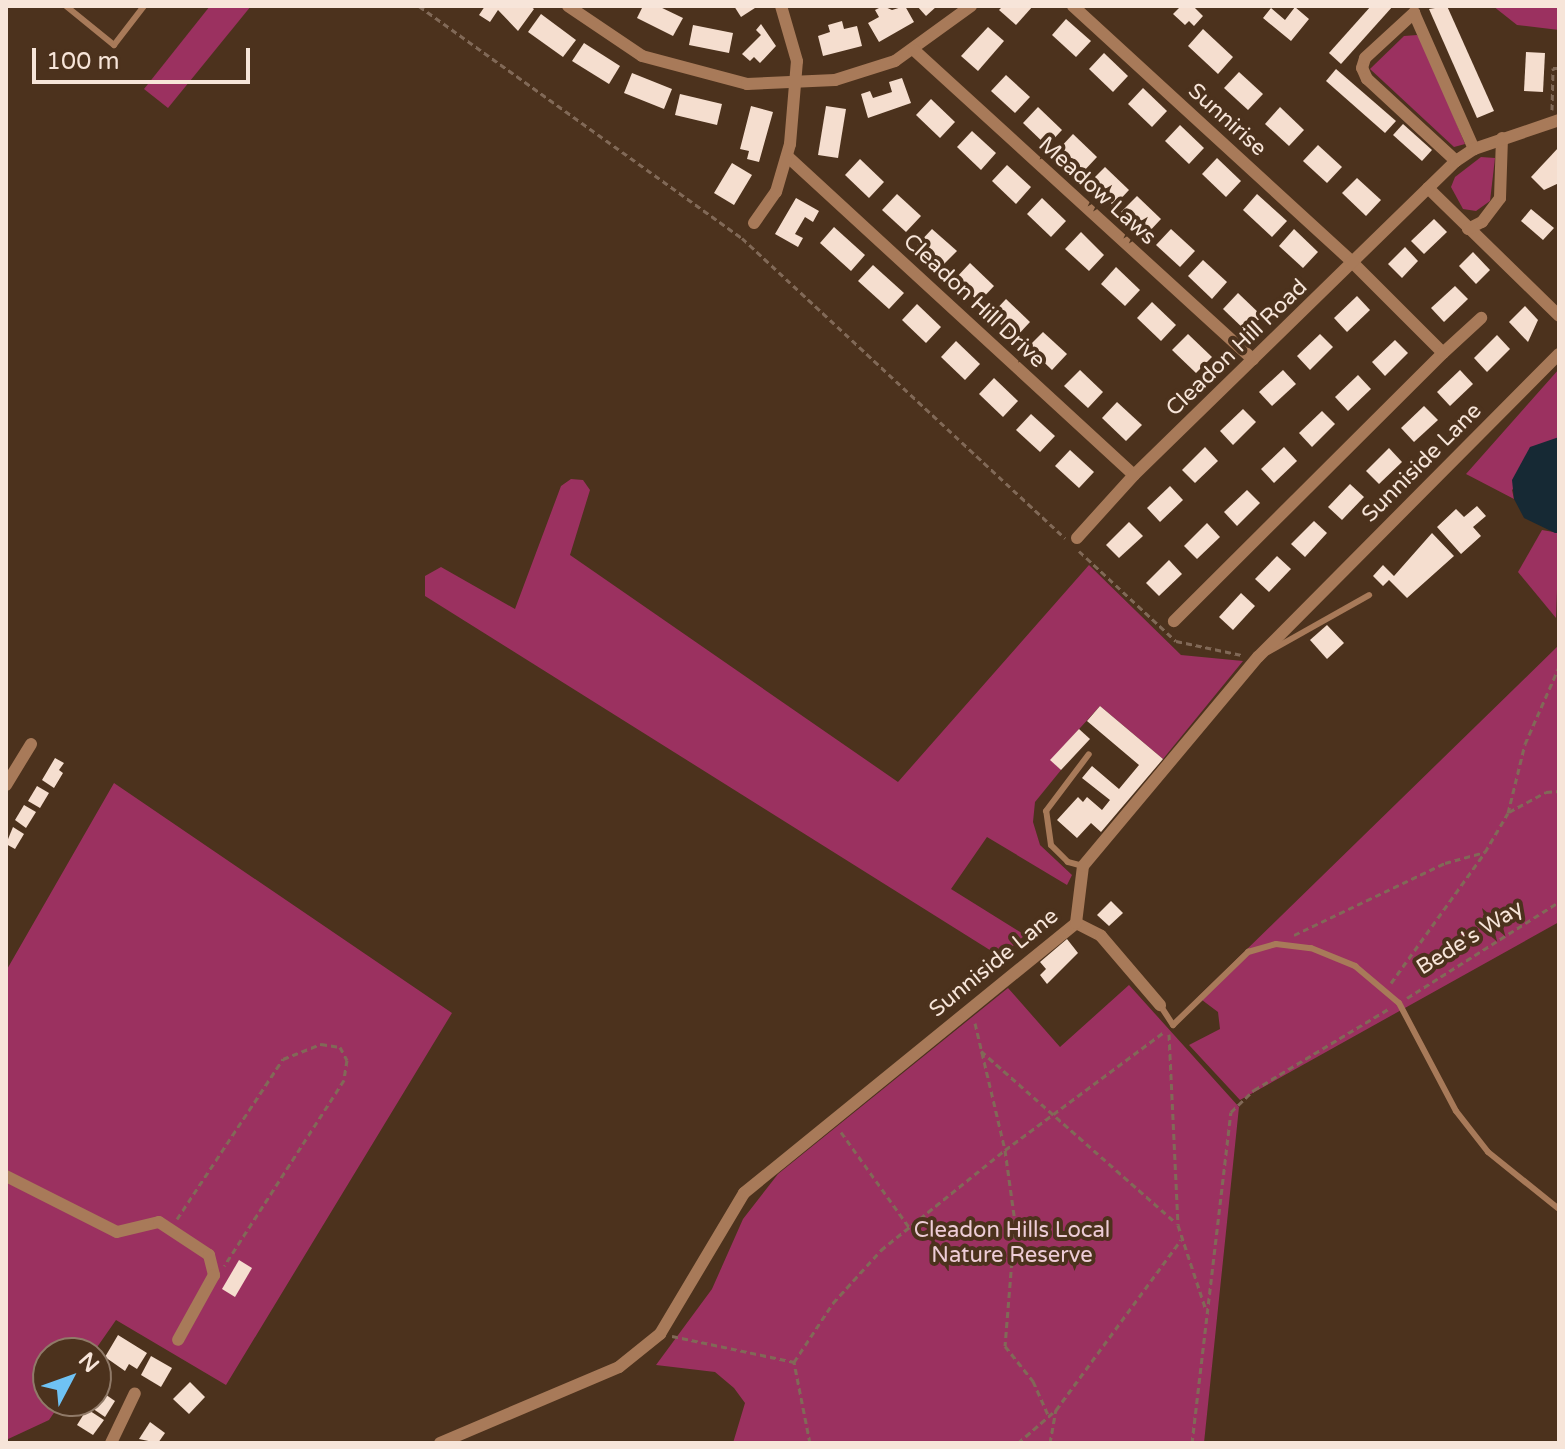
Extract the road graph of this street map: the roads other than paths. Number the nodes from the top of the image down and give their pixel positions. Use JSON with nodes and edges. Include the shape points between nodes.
{"nodes":[{"id":1,"x":66,"y":6,"type":"edge"},
{"id":2,"x":144,"y":6,"type":"edge"},
{"id":3,"x":568,"y":6,"type":"edge"},
{"id":4,"x":781,"y":6,"type":"edge"},
{"id":5,"x":971,"y":6,"type":"edge"},
{"id":6,"x":1073,"y":6,"type":"edge"},
{"id":7,"x":1412,"y":10,"type":"edge"},
{"id":8,"x":914,"y":50,"type":"junction"},
{"id":9,"x":795,"y":80,"type":"junction"},
{"id":10,"x":1557,"y":121,"type":"edge"},
{"id":11,"x":1502,"y":138,"type":"junction"},
{"id":12,"x":1474,"y":149,"type":"junction"},
{"id":13,"x":787,"y":156,"type":"junction"},
{"id":14,"x":1456,"y":161,"type":"junction"},
{"id":15,"x":1428,"y":188,"type":"junction"},
{"id":16,"x":754,"y":223,"type":"dead end"},
{"id":17,"x":1468,"y":229,"type":"junction"},
{"id":18,"x":1353,"y":263,"type":"junction"},
{"id":19,"x":1559,"y":316,"type":"edge"},
{"id":20,"x":1481,"y":318,"type":"dead end"},
{"id":21,"x":1443,"y":353,"type":"junction"},
{"id":22,"x":1559,"y":354,"type":"edge"},
{"id":23,"x":1253,"y":360,"type":"junction"},
{"id":24,"x":1134,"y":475,"type":"junction"},
{"id":25,"x":1077,"y":538,"type":"dead end"},
{"id":26,"x":1369,"y":595,"type":"dead end"},
{"id":27,"x":1174,"y":621,"type":"dead end"},
{"id":28,"x":1259,"y":656,"type":"junction"},
{"id":29,"x":31,"y":744,"type":"dead end"},
{"id":30,"x":1089,"y":754,"type":"dead end"},
{"id":31,"x":6,"y":785,"type":"edge"},
{"id":32,"x":1083,"y":866,"type":"junction"},
{"id":33,"x":1076,"y":923,"type":"junction"},
{"id":34,"x":1160,"y":1005,"type":"joint"},
{"id":35,"x":6,"y":1176,"type":"edge"},
{"id":36,"x":1559,"y":1209,"type":"edge"},
{"id":37,"x":178,"y":1340,"type":"dead end"},
{"id":38,"x":135,"y":1393,"type":"dead end"},
{"id":39,"x":111,"y":1443,"type":"edge"},
{"id":40,"x":440,"y":1443,"type":"edge"}],
"edges":[{"from":1,"to":2,"type":"lane","via":[[114,45]]},
{"from":3,"to":9,"type":"street","via":[[642,56],[747,84]]},
{"from":4,"to":9,"type":"street","via":[[797,61]]},
{"from":5,"to":8,"type":"street"},
{"from":6,"to":18,"type":"street","name":"Sunnirise"},
{"from":7,"to":12,"type":"street"},
{"from":7,"to":14,"type":"street","via":[[1365,58],[1362,68],[1367,79]]},
{"from":8,"to":9,"type":"street","via":[[835,80]]},
{"from":8,"to":23,"type":"street","name":"Meadow Laws"},
{"from":9,"to":13,"type":"street"},
{"from":10,"to":11,"type":"street","name":"Cleadon Hill Road"},
{"from":11,"to":12,"type":"street","name":"Cleadon Hill Road"},
{"from":11,"to":17,"type":"street","via":[[1505,175],[1500,198],[1482,222]]},
{"from":12,"to":14,"type":"street","name":"Cleadon Hill Road"},
{"from":13,"to":16,"type":"street","via":[[776,192]]},
{"from":13,"to":24,"type":"street","name":"Cleadon Hill Drive"},
{"from":14,"to":15,"type":"street","name":"Cleadon Hill Road"},
{"from":15,"to":17,"type":"street"},
{"from":15,"to":18,"type":"street","name":"Cleadon Hill Road"},
{"from":17,"to":19,"type":"street"},
{"from":18,"to":21,"type":"street","name":"Sunnirise"},
{"from":18,"to":23,"type":"street","name":"Cleadon Hill Road"},
{"from":20,"to":21,"type":"street"},
{"from":21,"to":27,"type":"street"},
{"from":22,"to":28,"type":"street","name":"Sunniside Lane"},
{"from":23,"to":24,"type":"street","name":"Cleadon Hill Road"},
{"from":24,"to":25,"type":"street","name":"Cleadon Hill Road"},
{"from":26,"to":28,"type":"lane"},
{"from":28,"to":32,"type":"street","name":"Sunniside Lane"},
{"from":29,"to":31,"type":"street"},
{"from":30,"to":32,"type":"lane","via":[[1046,811],[1051,845],[1068,862]]},
{"from":32,"to":33,"type":"street","name":"Sunniside Lane"},
{"from":33,"to":34,"type":"street","via":[[1101,936]]},
{"from":33,"to":40,"type":"street","name":"Sunniside Lane","via":[[744,1193],[660,1334],[619,1367]]},
{"from":34,"to":36,"type":"lane","via":[[1173,1025],[1248,952],[1276,944],[1355,966],[1399,1003],[1456,1111],[1480,1142]]},
{"from":35,"to":37,"type":"street","via":[[102,1227],[133,1231],[159,1222],[214,1264],[208,1290]]},
{"from":38,"to":39,"type":"street"}]}
